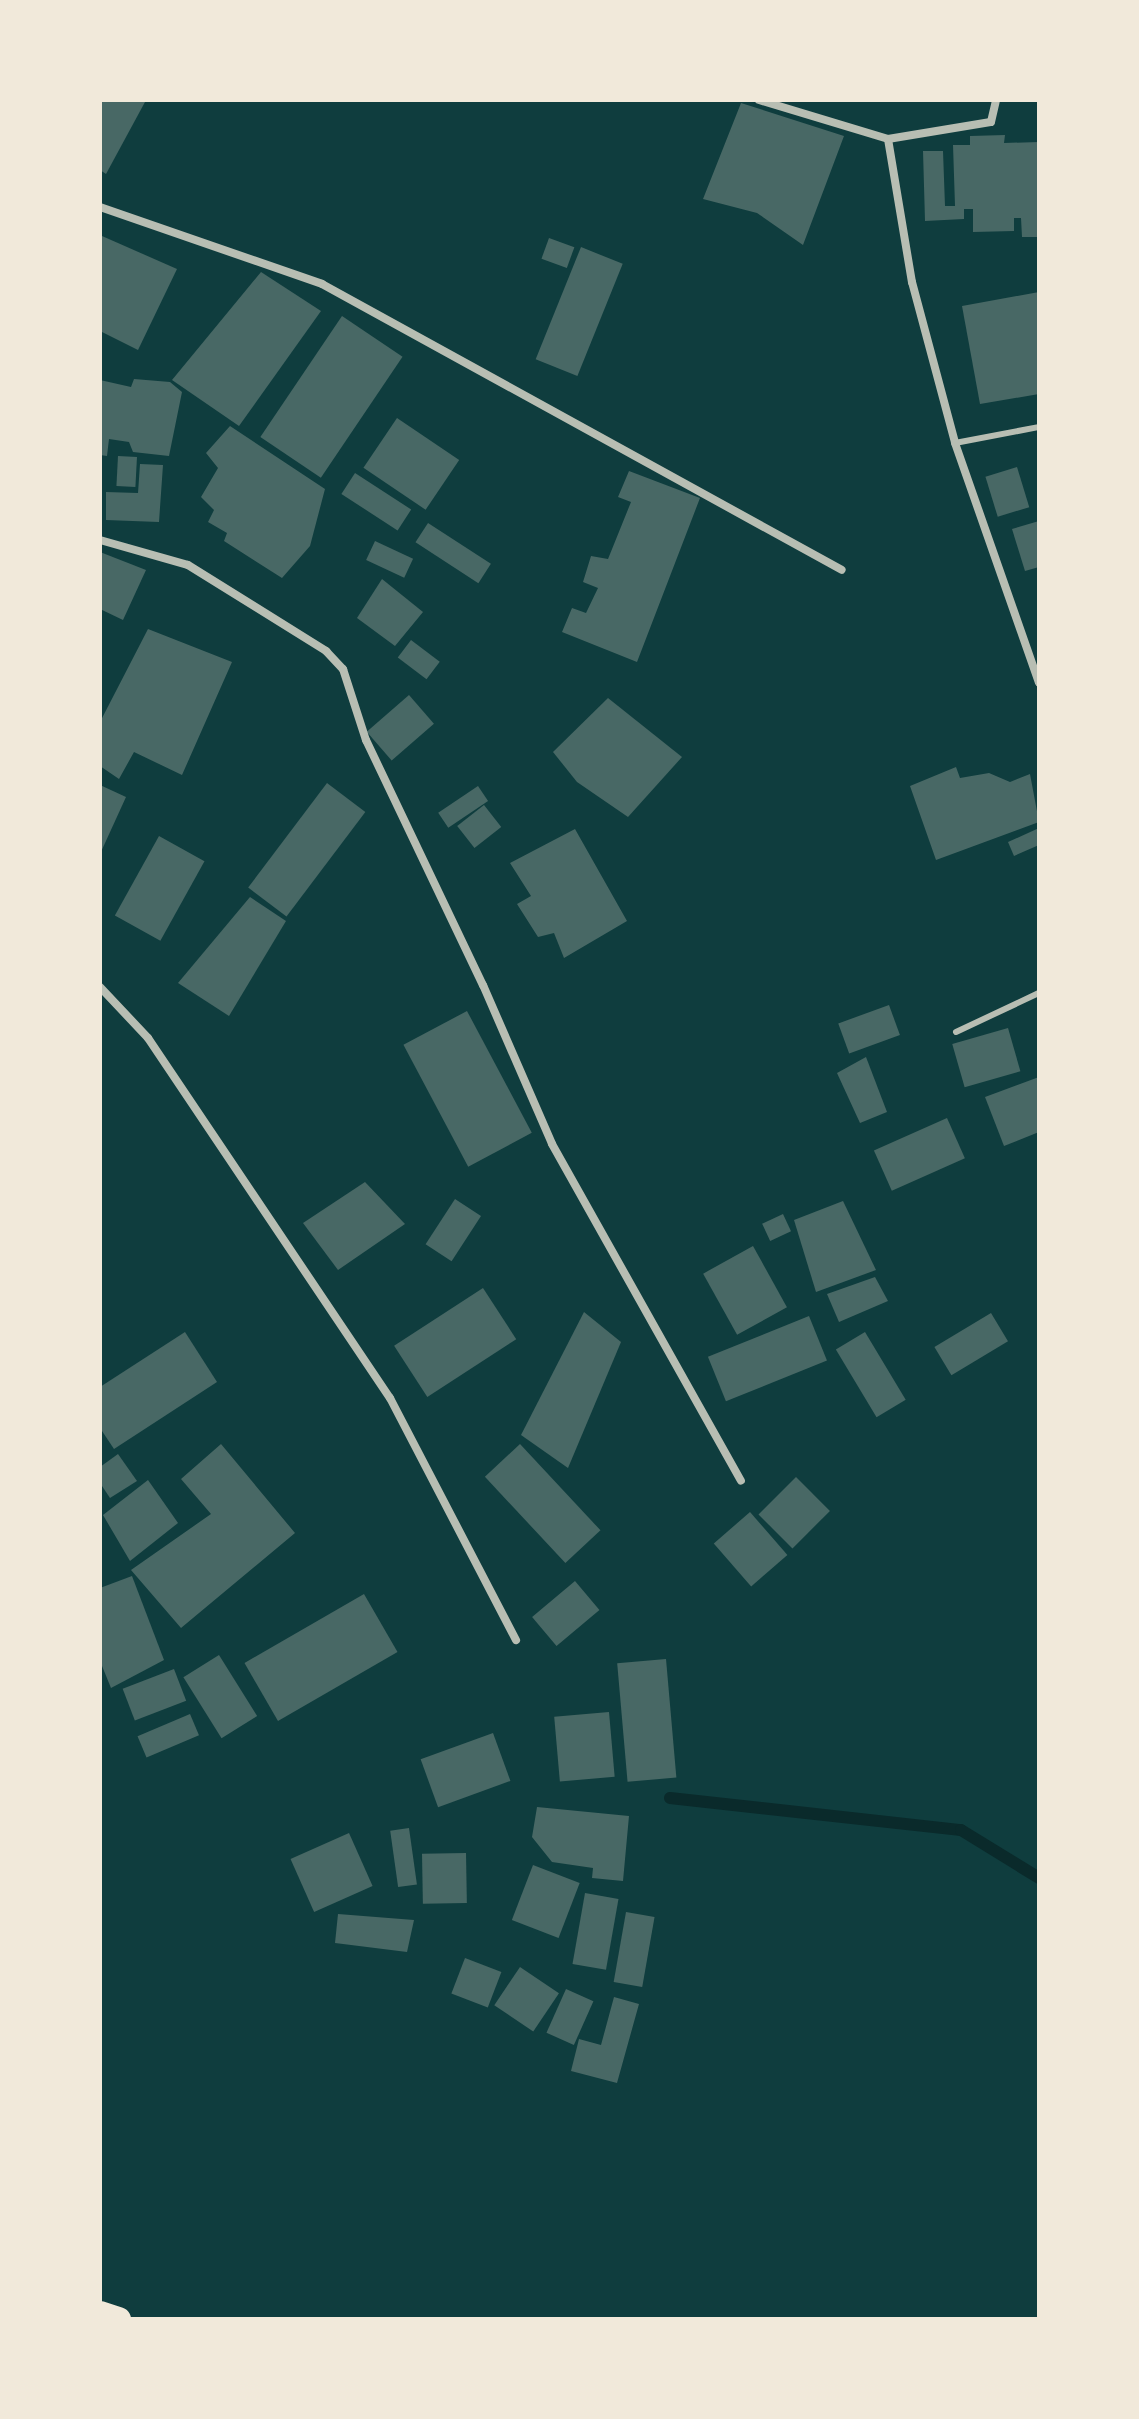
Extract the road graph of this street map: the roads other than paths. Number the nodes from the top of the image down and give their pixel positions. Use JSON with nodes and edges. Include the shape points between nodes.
{"nodes":[{"id":1,"x":759,"y":100,"type":"edge"},
{"id":2,"x":996,"y":100,"type":"edge"},
{"id":3,"x":888,"y":139,"type":"junction"},
{"id":4,"x":100,"y":207,"type":"edge"},
{"id":5,"x":1039,"y":427,"type":"edge"},
{"id":6,"x":955,"y":443,"type":"junction"},
{"id":7,"x":100,"y":540,"type":"edge"},
{"id":8,"x":842,"y":570,"type":"dead end"},
{"id":9,"x":1039,"y":683,"type":"edge"},
{"id":10,"x":100,"y":987,"type":"edge"},
{"id":11,"x":1039,"y":993,"type":"edge"},
{"id":12,"x":956,"y":1032,"type":"dead end"},
{"id":13,"x":741,"y":1481,"type":"dead end"},
{"id":14,"x":516,"y":1640,"type":"dead end"},
{"id":15,"x":100,"y":2313,"type":"edge"},
{"id":16,"x":119,"y":2319,"type":"edge"}],
"edges":[{"from":1,"to":3,"type":"street"},
{"from":2,"to":3,"type":"street","via":[[991,122]]},
{"from":3,"to":6,"type":"street","via":[[912,282]]},
{"from":4,"to":8,"type":"street","via":[[322,284]]},
{"from":5,"to":6,"type":"lane"},
{"from":6,"to":9,"type":"street"},
{"from":7,"to":13,"type":"street","via":[[188,565],[326,651],[343,669],[366,740],[552,1144]]},
{"from":10,"to":14,"type":"street","via":[[148,1038],[390,1398]]},
{"from":11,"to":12,"type":"lane"},
{"from":15,"to":16,"type":"highway"}]}
